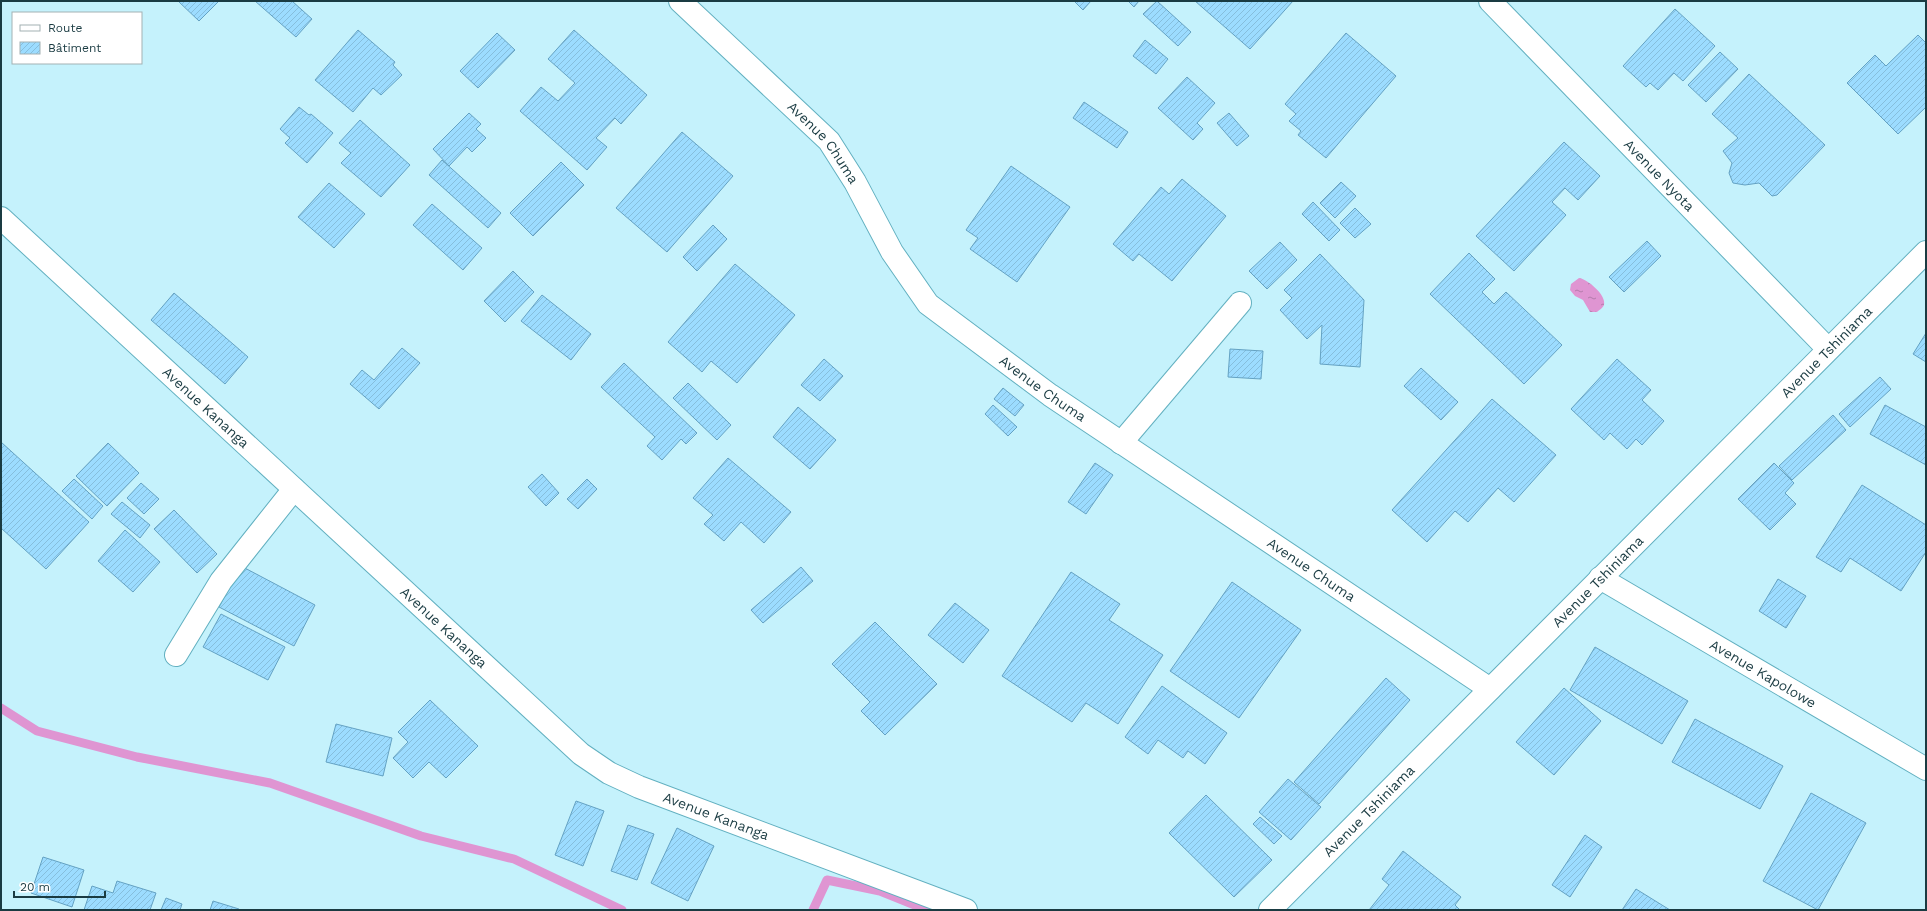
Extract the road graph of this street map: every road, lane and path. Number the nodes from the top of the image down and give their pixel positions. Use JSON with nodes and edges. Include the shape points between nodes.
{"nodes":[{"id":1,"x":680,"y":1,"type":"edge"},
{"id":2,"x":1490,"y":1,"type":"edge"},
{"id":3,"x":1,"y":218,"type":"edge"},
{"id":4,"x":1926,"y":252,"type":"edge"},
{"id":5,"x":1240,"y":303,"type":"dead end"},
{"id":6,"x":1828,"y":349,"type":"junction"},
{"id":7,"x":1121,"y":443,"type":"junction"},
{"id":8,"x":294,"y":489,"type":"junction"},
{"id":9,"x":1600,"y":578,"type":"junction"},
{"id":10,"x":176,"y":655,"type":"dead end"},
{"id":11,"x":1490,"y":689,"type":"junction"},
{"id":12,"x":1926,"y":769,"type":"edge"},
{"id":13,"x":966,"y":910,"type":"edge"},
{"id":14,"x":1270,"y":910,"type":"edge"}],
"edges":[{"from":1,"to":7,"type":"street","name":"Avenue Chuma","via":[[829,141],[855,182],[892,252],[928,304],[1050,395]]},
{"from":2,"to":6,"type":"street","name":"Avenue Nyota"},
{"from":3,"to":8,"type":"street","name":"Avenue Kananga"},
{"from":4,"to":6,"type":"street","name":"Avenue Tshiniama"},
{"from":5,"to":7,"type":"street"},
{"from":6,"to":9,"type":"street","name":"Avenue Tshiniama"},
{"from":7,"to":11,"type":"street","name":"Avenue Chuma"},
{"from":8,"to":10,"type":"street","via":[[221,581]]},
{"from":8,"to":13,"type":"street","name":"Avenue Kananga","via":[[581,754],[609,773],[639,787]]},
{"from":9,"to":11,"type":"street","name":"Avenue Tshiniama"},
{"from":9,"to":12,"type":"street","name":"Avenue Kapolowe"},
{"from":11,"to":14,"type":"street","name":"Avenue Tshiniama"}]}
